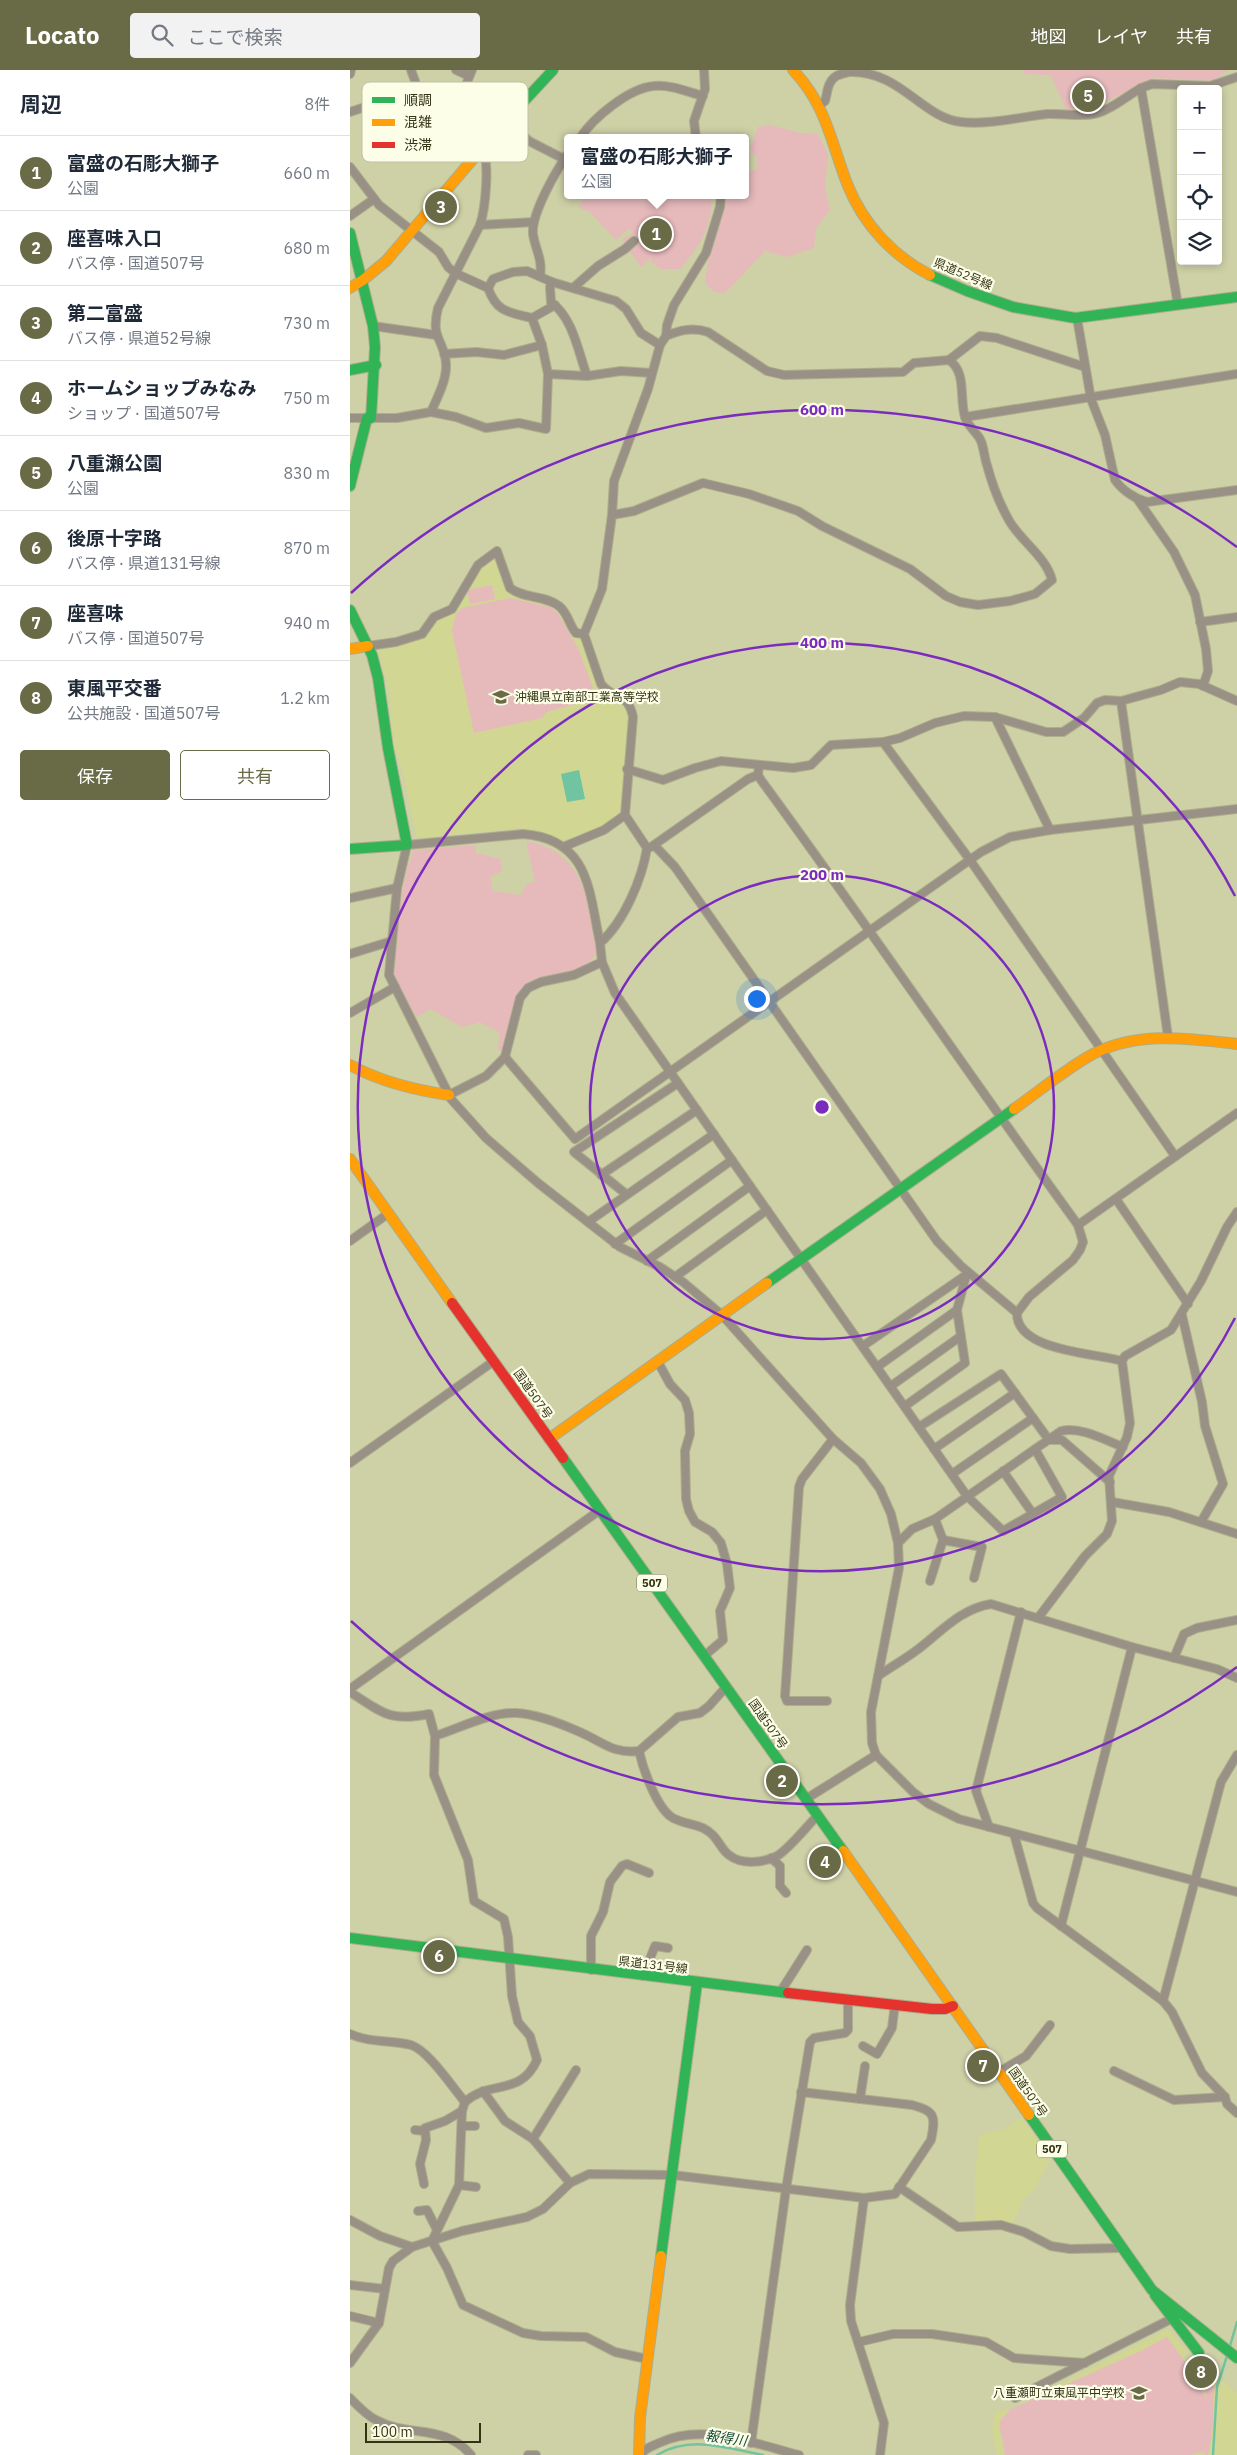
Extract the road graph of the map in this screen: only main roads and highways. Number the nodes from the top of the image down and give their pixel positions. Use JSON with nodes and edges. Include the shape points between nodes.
{"nodes":[{"id":1,"x":794,"y":70,"type":"edge"},
{"id":2,"x":550,"y":72,"type":"edge"},
{"id":3,"x":528,"y":96,"type":"edge"},
{"id":4,"x":469,"y":162,"type":"edge"},
{"id":5,"x":350,"y":233,"type":"edge"},
{"id":6,"x":362,"y":281,"type":"junction"},
{"id":7,"x":350,"y":288,"type":"edge"},
{"id":8,"x":1237,"y":297,"type":"edge"},
{"id":9,"x":376,"y":365,"type":"junction"},
{"id":10,"x":350,"y":370,"type":"edge"},
{"id":11,"x":350,"y":486,"type":"edge"},
{"id":12,"x":350,"y":610,"type":"edge"},
{"id":13,"x":368,"y":646,"type":"junction"},
{"id":14,"x":350,"y":649,"type":"edge"},
{"id":15,"x":350,"y":849,"type":"edge"},
{"id":16,"x":1237,"y":1044,"type":"edge"},
{"id":17,"x":350,"y":1065,"type":"edge"},
{"id":18,"x":449,"y":1095,"type":"road end"},
{"id":19,"x":350,"y":1159,"type":"edge"},
{"id":20,"x":549,"y":1439,"type":"junction"},
{"id":21,"x":350,"y":1938,"type":"edge"},
{"id":22,"x":697,"y":1983,"type":"junction"},
{"id":23,"x":953,"y":2006,"type":"junction"},
{"id":24,"x":1152,"y":2290,"type":"junction"},
{"id":25,"x":1198,"y":2353,"type":"dead end"},
{"id":26,"x":1236,"y":2357,"type":"edge"},
{"id":27,"x":639,"y":2455,"type":"edge"}],
"edges":[{"from":1,"to":8,"type":"main road","name":"県道52号線","via":[[821,104],[843,172],[872,228],[909,263],[932,275],[994,300],[1037,312],[1077,318]]},
{"from":2,"to":3,"type":"main road"},
{"from":4,"to":6,"type":"main road","via":[[412,232],[383,264]]},
{"from":5,"to":6,"type":"main road"},
{"from":6,"to":7,"type":"main road"},
{"from":6,"to":9,"type":"main road","via":[[373,326]]},
{"from":9,"to":10,"type":"main road"},
{"from":9,"to":11,"type":"main road","via":[[369,418]]},
{"from":12,"to":13,"type":"main road"},
{"from":13,"to":14,"type":"main road"},
{"from":13,"to":15,"type":"main road","via":[[378,678],[407,844]]},
{"from":16,"to":20,"type":"main road","via":[[1168,1037],[1134,1039],[1087,1057]]},
{"from":17,"to":18,"type":"main road","via":[[409,1089]]},
{"from":19,"to":20,"type":"main road","name":"国道507号","number":"507"},
{"from":20,"to":23,"type":"main road","name":"国道507号","number":"507"},
{"from":21,"to":22,"type":"main road","name":"県道131号線"},
{"from":22,"to":23,"type":"main road","name":"県道131号線","via":[[940,2010]]},
{"from":22,"to":27,"type":"main road","via":[[647,2359]]},
{"from":23,"to":24,"type":"main road","name":"国道507号","number":"507"},
{"from":24,"to":25,"type":"main road"},
{"from":24,"to":26,"type":"main road","name":"国道507号","number":"507"}]}
